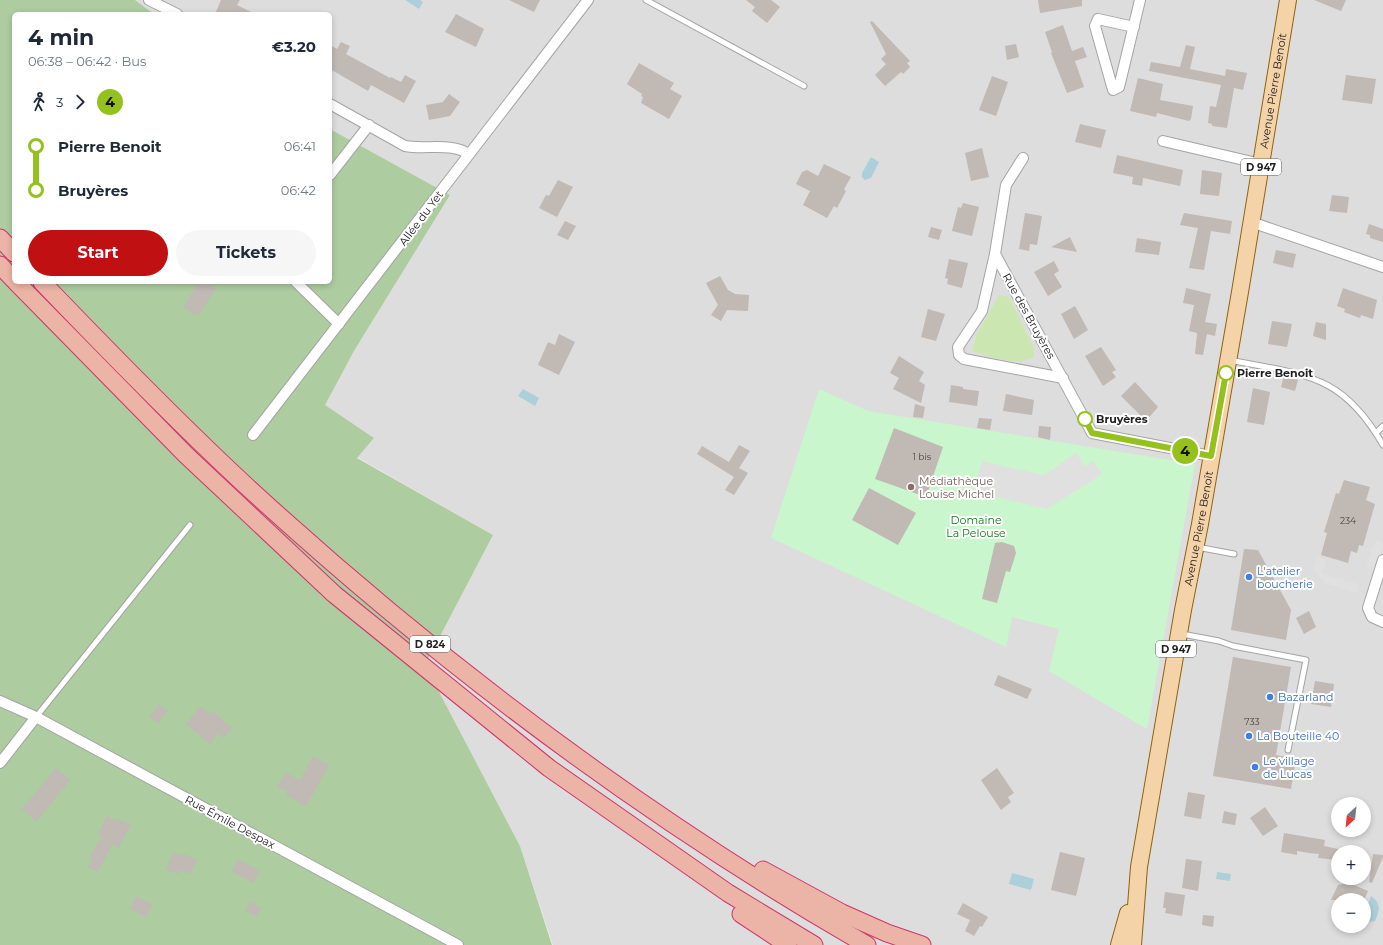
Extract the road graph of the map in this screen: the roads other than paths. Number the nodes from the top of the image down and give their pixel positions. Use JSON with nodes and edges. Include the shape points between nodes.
{"nodes":[{"id":1,"x":149,"y":0,"type":"edge"},
{"id":2,"x":588,"y":0,"type":"edge"},
{"id":3,"x":646,"y":0,"type":"edge"},
{"id":4,"x":1140,"y":0,"type":"edge"},
{"id":5,"x":1288,"y":0,"type":"edge"},
{"id":6,"x":173,"y":12,"type":"edge"},
{"id":7,"x":1134,"y":27,"type":"junction"},
{"id":8,"x":804,"y":86,"type":"dead end"},
{"id":9,"x":332,"y":105,"type":"edge"},
{"id":10,"x":369,"y":125,"type":"junction"},
{"id":11,"x":1163,"y":141,"type":"dead end"},
{"id":12,"x":469,"y":154,"type":"junction"},
{"id":13,"x":1023,"y":158,"type":"dead end"},
{"id":14,"x":1261,"y":164,"type":"junction"},
{"id":15,"x":332,"y":172,"type":"edge"},
{"id":16,"x":1251,"y":222,"type":"junction"},
{"id":17,"x":0,"y":238,"type":"edge"},
{"id":18,"x":12,"y":251,"type":"edge"},
{"id":19,"x":995,"y":254,"type":"junction"},
{"id":20,"x":0,"y":265,"type":"edge"},
{"id":21,"x":1383,"y":267,"type":"edge"},
{"id":22,"x":12,"y":278,"type":"edge"},
{"id":23,"x":18,"y":284,"type":"edge"},
{"id":24,"x":44,"y":284,"type":"edge"},
{"id":25,"x":298,"y":284,"type":"edge"},
{"id":26,"x":339,"y":324,"type":"junction"},
{"id":27,"x":1228,"y":360,"type":"junction"},
{"id":28,"x":1063,"y":378,"type":"junction"},
{"id":29,"x":1383,"y":426,"type":"edge"},
{"id":30,"x":1376,"y":433,"type":"junction"},
{"id":31,"x":253,"y":435,"type":"dead end"},
{"id":32,"x":1383,"y":446,"type":"edge"},
{"id":33,"x":1211,"y":456,"type":"junction"},
{"id":34,"x":190,"y":524,"type":"dead end"},
{"id":35,"x":1195,"y":547,"type":"junction"},
{"id":36,"x":1234,"y":554,"type":"dead end"},
{"id":37,"x":1383,"y":560,"type":"edge"},
{"id":38,"x":1383,"y":622,"type":"edge"},
{"id":39,"x":1179,"y":634,"type":"junction"},
{"id":40,"x":0,"y":701,"type":"edge"},
{"id":41,"x":36,"y":717,"type":"junction"},
{"id":42,"x":1288,"y":750,"type":"dead end"},
{"id":43,"x":0,"y":763,"type":"edge"},
{"id":44,"x":604,"y":808,"type":"junction"},
{"id":45,"x":676,"y":825,"type":"junction"},
{"id":46,"x":1140,"y":866,"type":"junction"},
{"id":47,"x":458,"y":945,"type":"edge"},
{"id":48,"x":788,"y":945,"type":"edge"},
{"id":49,"x":814,"y":945,"type":"edge"},
{"id":50,"x":867,"y":945,"type":"edge"},
{"id":51,"x":922,"y":945,"type":"edge"},
{"id":52,"x":1119,"y":945,"type":"edge"},
{"id":53,"x":1133,"y":945,"type":"edge"}],
"edges":[{"from":1,"to":6,"type":"street"},
{"from":2,"to":12,"type":"street","name":"Allée du Yet"},
{"from":3,"to":8,"type":"lane"},
{"from":4,"to":7,"type":"street"},
{"from":5,"to":14,"type":"main road","name":"Avenue Pierre Benoît","number":"D 947"},
{"from":7,"to":7,"type":"street","via":[[1119,87],[1113,90],[1094,26],[1098,19]]},
{"from":9,"to":10,"type":"street"},
{"from":10,"to":12,"type":"street","via":[[405,146],[462,149]]},
{"from":10,"to":15,"type":"street"},
{"from":11,"to":14,"type":"street"},
{"from":12,"to":26,"type":"street","name":"Allée du Yet"},
{"from":13,"to":19,"type":"street","name":"Rue des Bruyères","via":[[1006,185]]},
{"from":14,"to":16,"type":"main road","name":"Avenue Pierre Benoît","number":"D 947"},
{"from":16,"to":21,"type":"street"},
{"from":16,"to":27,"type":"main road","name":"Avenue Pierre Benoît","number":"D 947"},
{"from":17,"to":18,"type":"highway"},
{"from":19,"to":28,"type":"street","name":"Rue des Bruyères"},
{"from":19,"to":28,"type":"street","name":"Rue des Bruyères","via":[[982,311],[958,347],[959,355],[964,359]]},
{"from":20,"to":22,"type":"highway","number":"D 824"},
{"from":23,"to":44,"type":"highway","number":"D 824","via":[[186,455],[334,594],[495,726]]},
{"from":24,"to":45,"type":"highway","number":"D 824","via":[[253,492],[351,578],[509,708]]},
{"from":25,"to":26,"type":"street"},
{"from":26,"to":31,"type":"street","name":"Allée du Yet"},
{"from":27,"to":30,"type":"lane","via":[[1311,376],[1334,388],[1357,406]]},
{"from":27,"to":33,"type":"main road","name":"Avenue Pierre Benoît","number":"D 947"},
{"from":28,"to":33,"type":"street","name":"Rue des Bruyères","via":[[1092,433]]},
{"from":29,"to":30,"type":"lane"},
{"from":30,"to":32,"type":"lane"},
{"from":33,"to":35,"type":"main road","name":"Avenue Pierre Benoît","number":"D 947"},
{"from":34,"to":41,"type":"lane"},
{"from":35,"to":36,"type":"lane"},
{"from":35,"to":39,"type":"main road","name":"Avenue Pierre Benoît","number":"D 947"},
{"from":37,"to":38,"type":"street","via":[[1368,608],[1372,617]]},
{"from":39,"to":42,"type":"lane","via":[[1306,660]]},
{"from":39,"to":46,"type":"main road","name":"Avenue Pierre Benoît","number":"D 947"},
{"from":40,"to":41,"type":"street","name":"Rue Émile Despax"},
{"from":41,"to":43,"type":"street"},
{"from":41,"to":47,"type":"street","name":"Rue Émile Despax"},
{"from":44,"to":48,"type":"highway","via":[[676,871]]},
{"from":44,"to":49,"type":"highway","number":"D 824","via":[[728,893]]},
{"from":45,"to":50,"type":"highway","number":"D 824","via":[[751,875]]},
{"from":45,"to":51,"type":"highway","via":[[842,913],[886,933]]},
{"from":46,"to":52,"type":"main road","name":"Avenue Pierre Benoît","number":"D 947"},
{"from":46,"to":53,"type":"main road","name":"Avenue Pierre Benoît","number":"D 947"}]}
